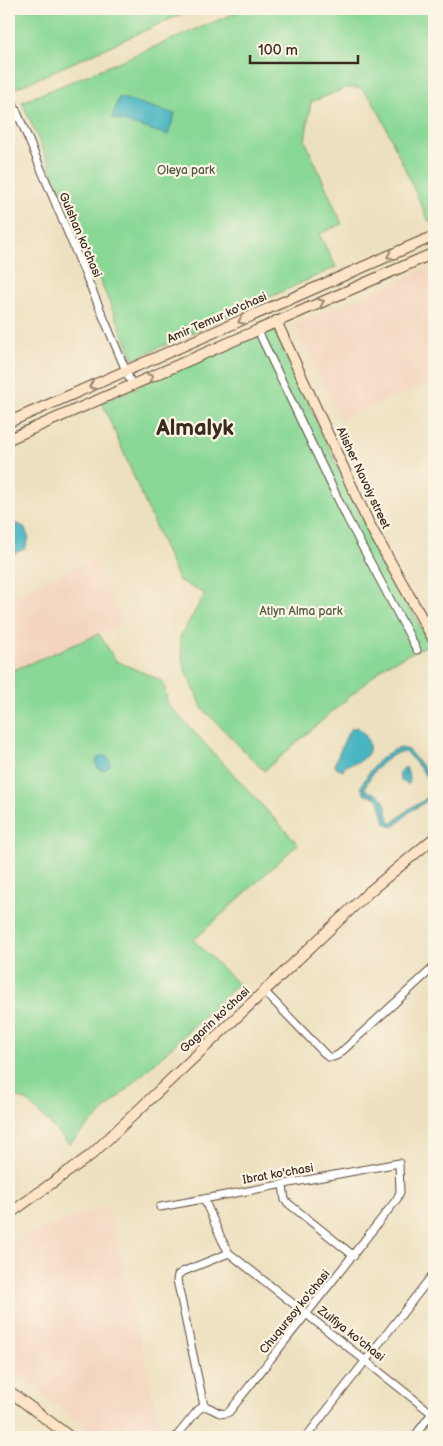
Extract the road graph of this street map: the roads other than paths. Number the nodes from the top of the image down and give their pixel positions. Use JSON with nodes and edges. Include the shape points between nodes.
{"nodes":[{"id":1,"x":9,"y":93,"type":"edge"},
{"id":2,"x":434,"y":236,"type":"edge"},
{"id":3,"x":434,"y":253,"type":"edge"},
{"id":4,"x":340,"y":278,"type":"junction"},
{"id":5,"x":345,"y":292,"type":"junction"},
{"id":6,"x":276,"y":321,"type":"junction"},
{"id":7,"x":261,"y":337,"type":"dead end"},
{"id":8,"x":126,"y":372,"type":"junction"},
{"id":9,"x":132,"y":385,"type":"junction"},
{"id":10,"x":9,"y":422,"type":"edge"},
{"id":11,"x":9,"y":438,"type":"edge"},
{"id":12,"x":434,"y":640,"type":"edge"},
{"id":13,"x":417,"y":650,"type":"dead end"},
{"id":14,"x":434,"y":838,"type":"edge"},
{"id":15,"x":434,"y":966,"type":"edge"},
{"id":16,"x":264,"y":991,"type":"junction"},
{"id":17,"x":399,"y":1163,"type":"joint"},
{"id":18,"x":283,"y":1185,"type":"junction"},
{"id":19,"x":204,"y":1199,"type":"junction"},
{"id":20,"x":160,"y":1207,"type":"dead end"},
{"id":21,"x":9,"y":1214,"type":"edge"},
{"id":22,"x":229,"y":1253,"type":"junction"},
{"id":23,"x":354,"y":1256,"type":"junction"},
{"id":24,"x":434,"y":1273,"type":"edge"},
{"id":25,"x":308,"y":1315,"type":"junction"},
{"id":26,"x":366,"y":1361,"type":"junction"},
{"id":27,"x":9,"y":1390,"type":"edge"},
{"id":28,"x":204,"y":1406,"type":"junction"},
{"id":29,"x":433,"y":1414,"type":"edge"},
{"id":30,"x":70,"y":1437,"type":"edge"},
{"id":31,"x":176,"y":1437,"type":"edge"},
{"id":32,"x":306,"y":1437,"type":"edge"},
{"id":33,"x":414,"y":1437,"type":"edge"}],
"edges":[{"from":1,"to":8,"type":"street","name":"Gulshan ko'chasi"},
{"from":2,"to":4,"type":"main road","name":"Amir Temur ko'chasi","one_way":true},
{"from":3,"to":5,"type":"main road"},
{"from":4,"to":5,"type":"main road"},
{"from":4,"to":8,"type":"main road","name":"Amir Temur ko'chasi","one_way":true},
{"from":6,"to":5,"type":"main road","one_way":true},
{"from":9,"to":6,"type":"main road","one_way":true},
{"from":6,"to":12,"type":"main road","name":"Alisher Navoiy street","via":[[369,524]]},
{"from":7,"to":13,"type":"street","via":[[347,518]]},
{"from":8,"to":9,"type":"street","name":"Gulshan ko'chasi"},
{"from":8,"to":10,"type":"main road","name":"Amir Temur ko'chasi","one_way":true},
{"from":9,"to":11,"type":"main road"},
{"from":14,"to":16,"type":"main road","name":"Gagarin ko'chasi","via":[[370,891]]},
{"from":15,"to":16,"type":"street","via":[[333,1057],[328,1057]]},
{"from":16,"to":21,"type":"main road","name":"Gagarin ko'chasi","via":[[90,1155]]},
{"from":17,"to":18,"type":"street","name":"Ibrat ko'chasi"},
{"from":17,"to":23,"type":"street","name":"Chuqursoy ko'chasi","via":[[400,1192],[397,1199]]},
{"from":18,"to":19,"type":"street","name":"Ibrat ko'chasi"},
{"from":18,"to":23,"type":"street","via":[[289,1204]]},
{"from":19,"to":20,"type":"street","name":"Ibrat ko'chasi"},
{"from":19,"to":22,"type":"street","name":"Zulfiya ko'chasi"},
{"from":22,"to":25,"type":"street","name":"Zulfiya ko'chasi"},
{"from":22,"to":28,"type":"street","via":[[182,1272],[177,1280]]},
{"from":23,"to":25,"type":"street","name":"Chuqursoy ko'chasi"},
{"from":24,"to":26,"type":"street"},
{"from":25,"to":26,"type":"street","name":"Zulfiya ko'chasi"},
{"from":25,"to":28,"type":"street","name":"Chuqursoy ko'chasi","via":[[229,1412],[219,1414]]},
{"from":26,"to":29,"type":"street","name":"Zulfiya ko'chasi"},
{"from":26,"to":32,"type":"street"},
{"from":27,"to":30,"type":"main road"},
{"from":28,"to":31,"type":"street"},
{"from":29,"to":33,"type":"street"}]}
